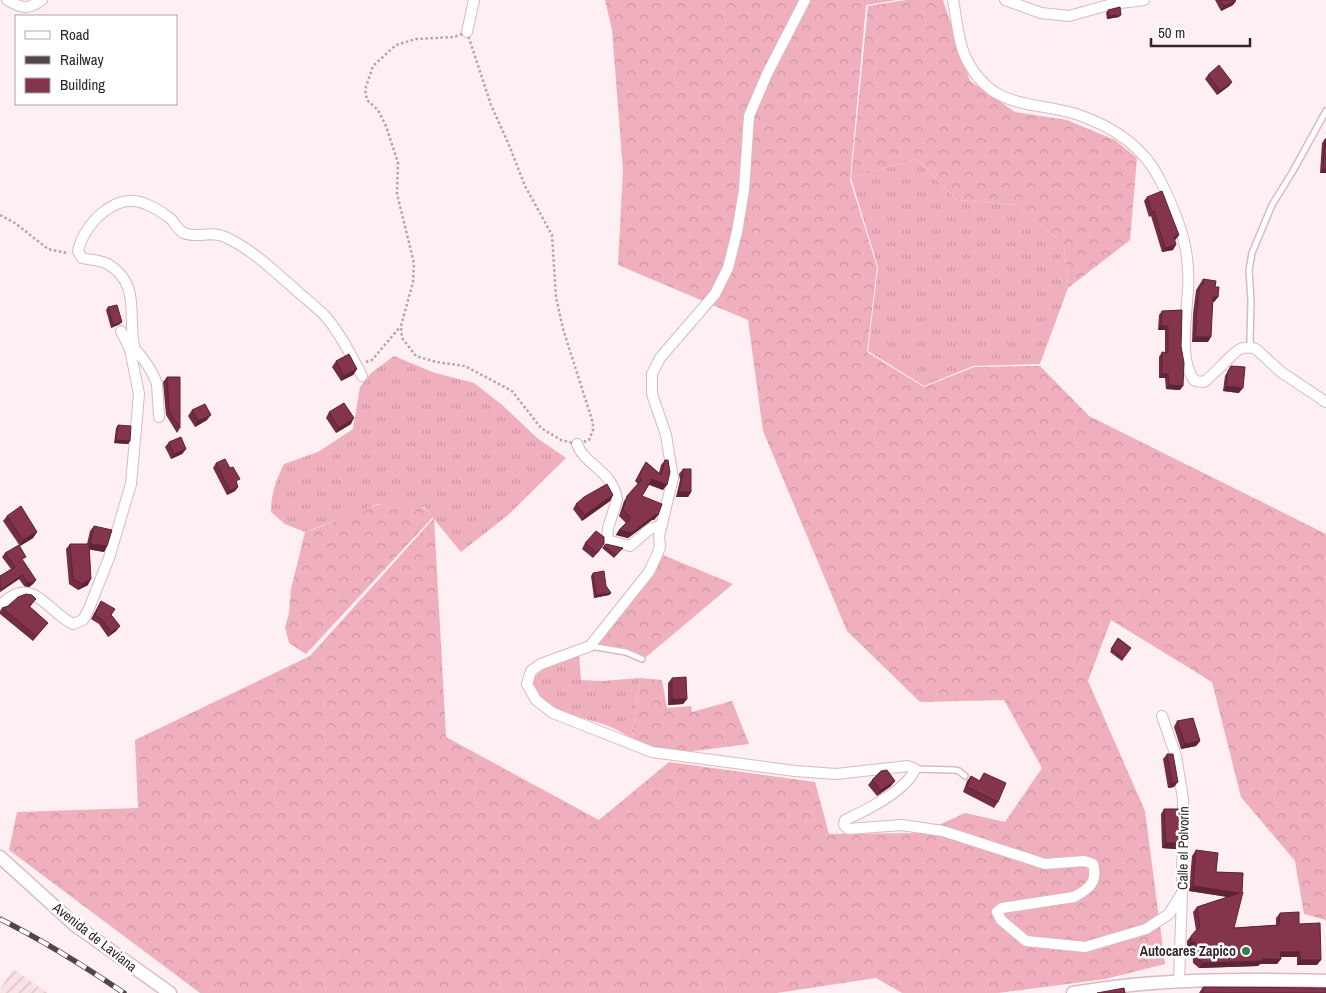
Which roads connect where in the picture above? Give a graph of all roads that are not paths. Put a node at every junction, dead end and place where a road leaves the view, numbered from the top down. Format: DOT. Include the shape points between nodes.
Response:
graph roads {
  1 [pos="7,0"];
  2 [pos="42,0"];
  3 [pos="474,0"];
  4 [pos="805,0"];
  5 [pos="953,0"];
  6 [pos="1005,0"];
  7 [pos="1144,0"];
  8 [pos="467,32"];
  9 [pos="1326,111"];
  10 [pos="121,331"];
  11 [pos="1251,348"];
  12 [pos="132,349"];
  13 [pos="359,371"];
  14 [pos="1326,402"];
  15 [pos="159,417"];
  16 [pos="576,444"];
  17 [pos="662,525"];
  18 [pos="0,606"];
  19 [pos="590,646"];
  20 [pos="642,659"];
  21 [pos="1162,716"];
  22 [pos="915,770"];
  23 [pos="964,776"];
  24 [pos="0,857"];
  25 [pos="1182,893"];
  26 [pos="1326,981"];
  27 [pos="1179,982"];
  28 [pos="170,993"];
  29 [pos="1073,993"];
  1 -- 2 [label="street" via="24,8"];
  3 -- 8 [label="street"];
  4 -- 17 [label="street" via="749,116 744,190 728,268 715,294 660,358 652,374 652,394 666,435 674,478"];
  5 -- 11 [label="street" via="968,62 991,91 1019,102 1090,120 1118,133 1149,160 1168,196 1184,240 1189,282 1187,363 1192,377 1204,382 1236,351"];
  6 -- 7 [label="street" via="1041,13 1069,16 1112,4"];
  9 -- 11 [label="lane" via="1272,205 1255,244 1248,270"];
  10 -- 12 [label="street"];
  11 -- 14 [label="street"];
  12 -- 13 [label="street" via="132,308 127,285 109,264 82,258 79,245 93,222 107,208 136,202 146,204 170,219 182,231 219,235 256,257 327,317"];
  12 -- 15 [label="street" via="156,379"];
  12 -- 18 [label="street" via="139,394 131,484 88,611 83,620 74,624 34,595 23,592"];
  16 -- 17 [label="street" via="582,454 605,474 616,496 607,540 630,546 650,529"];
  17 -- 19 [label="street" via="660,547 649,572"];
  19 -- 20 [label="lane" via="626,652"];
  19 -- 22 [label="street" via="541,664 532,671 527,684 536,700 553,713 652,752 796,771 828,773 908,766"];
  21 -- 25 [label="street, Calle el Polvorín" via="1176,756 1183,799"];
  22 -- 23 [label="lane" via="954,770"];
  22 -- 25 [label="street" via="885,799 845,820 844,825 848,829 902,825 943,831 1045,864 1084,861 1093,864 1093,883 1084,892 1074,897 1002,908 998,912 1001,920 1026,941 1086,947 1146,929 1169,914"];
  24 -- 28 [label="street, Avenida de Laviana" via="75,925"];
  25 -- 27 [label="street, Calle el Polvorín"];
  26 -- 27 [label="street"];
  27 -- 29 [label="street" via="1150,982"];
}
